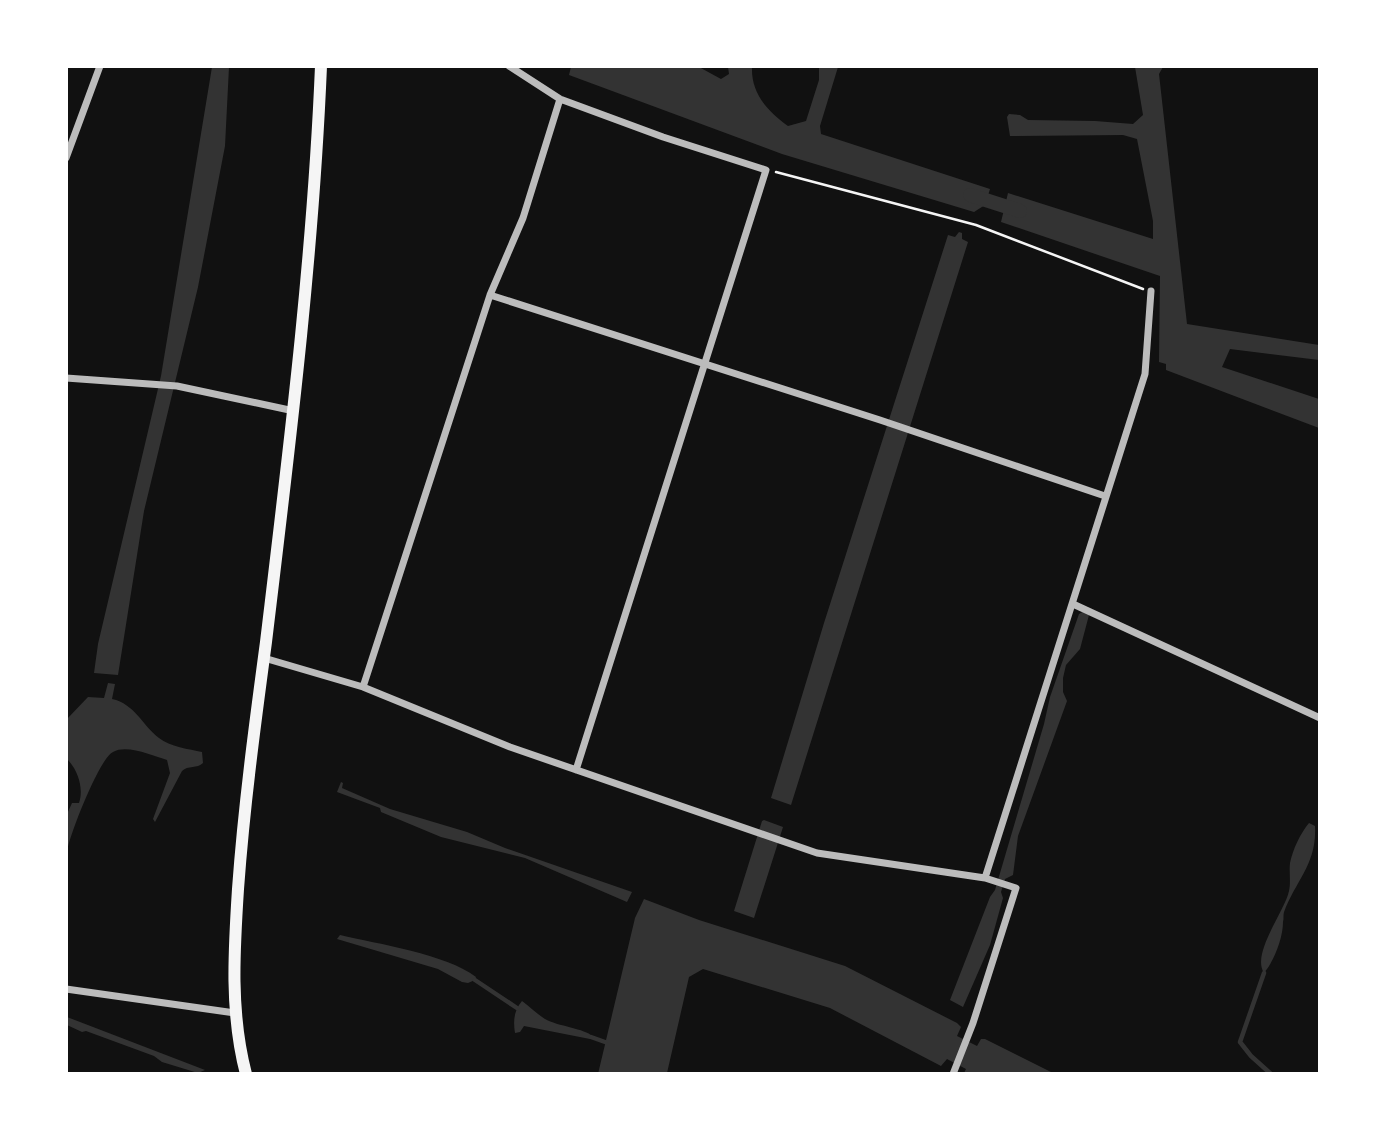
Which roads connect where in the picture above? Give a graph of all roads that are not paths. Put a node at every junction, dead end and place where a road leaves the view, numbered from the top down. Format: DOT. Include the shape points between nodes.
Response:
graph roads {
  1 [pos="100,66"];
  2 [pos="321,66"];
  3 [pos="509,66"];
  4 [pos="560,99"];
  5 [pos="66,158"];
  6 [pos="1151,292"];
  7 [pos="490,295"];
  8 [pos="704,365"];
  9 [pos="66,377"];
  10 [pos="294,411"];
  11 [pos="1105,496"];
  12 [pos="1073,604"];
  13 [pos="264,658"];
  14 [pos="363,687"];
  15 [pos="1320,718"];
  16 [pos="576,770"];
  17 [pos="985,878"];
  18 [pos="66,989"];
  19 [pos="235,1013"];
  20 [pos="246,1073"];
  21 [pos="953,1073"];
  1 -- 5 [label="street"];
  2 -- 10 [label="main road" via="311,240"];
  3 -- 4 [label="street"];
  4 -- 7 [label="street" via="523,218"];
  4 -- 8 [label="street" via="766,170"];
  6 -- 11 [label="street" via="1145,374"];
  7 -- 8 [label="street"];
  7 -- 14 [label="street"];
  8 -- 11 [label="street"];
  8 -- 16 [label="street"];
  9 -- 10 [label="street" via="177,386"];
  10 -- 13 [label="main road"];
  11 -- 12 [label="street"];
  12 -- 15 [label="street"];
  12 -- 17 [label="street"];
  13 -- 14 [label="street"];
  13 -- 19 [label="main road" via="240,869"];
  14 -- 16 [label="street"];
  16 -- 17 [label="street" via="817,853"];
  17 -- 21 [label="street" via="1016,888"];
  18 -- 19 [label="street"];
  19 -- 20 [label="main road"];
}
